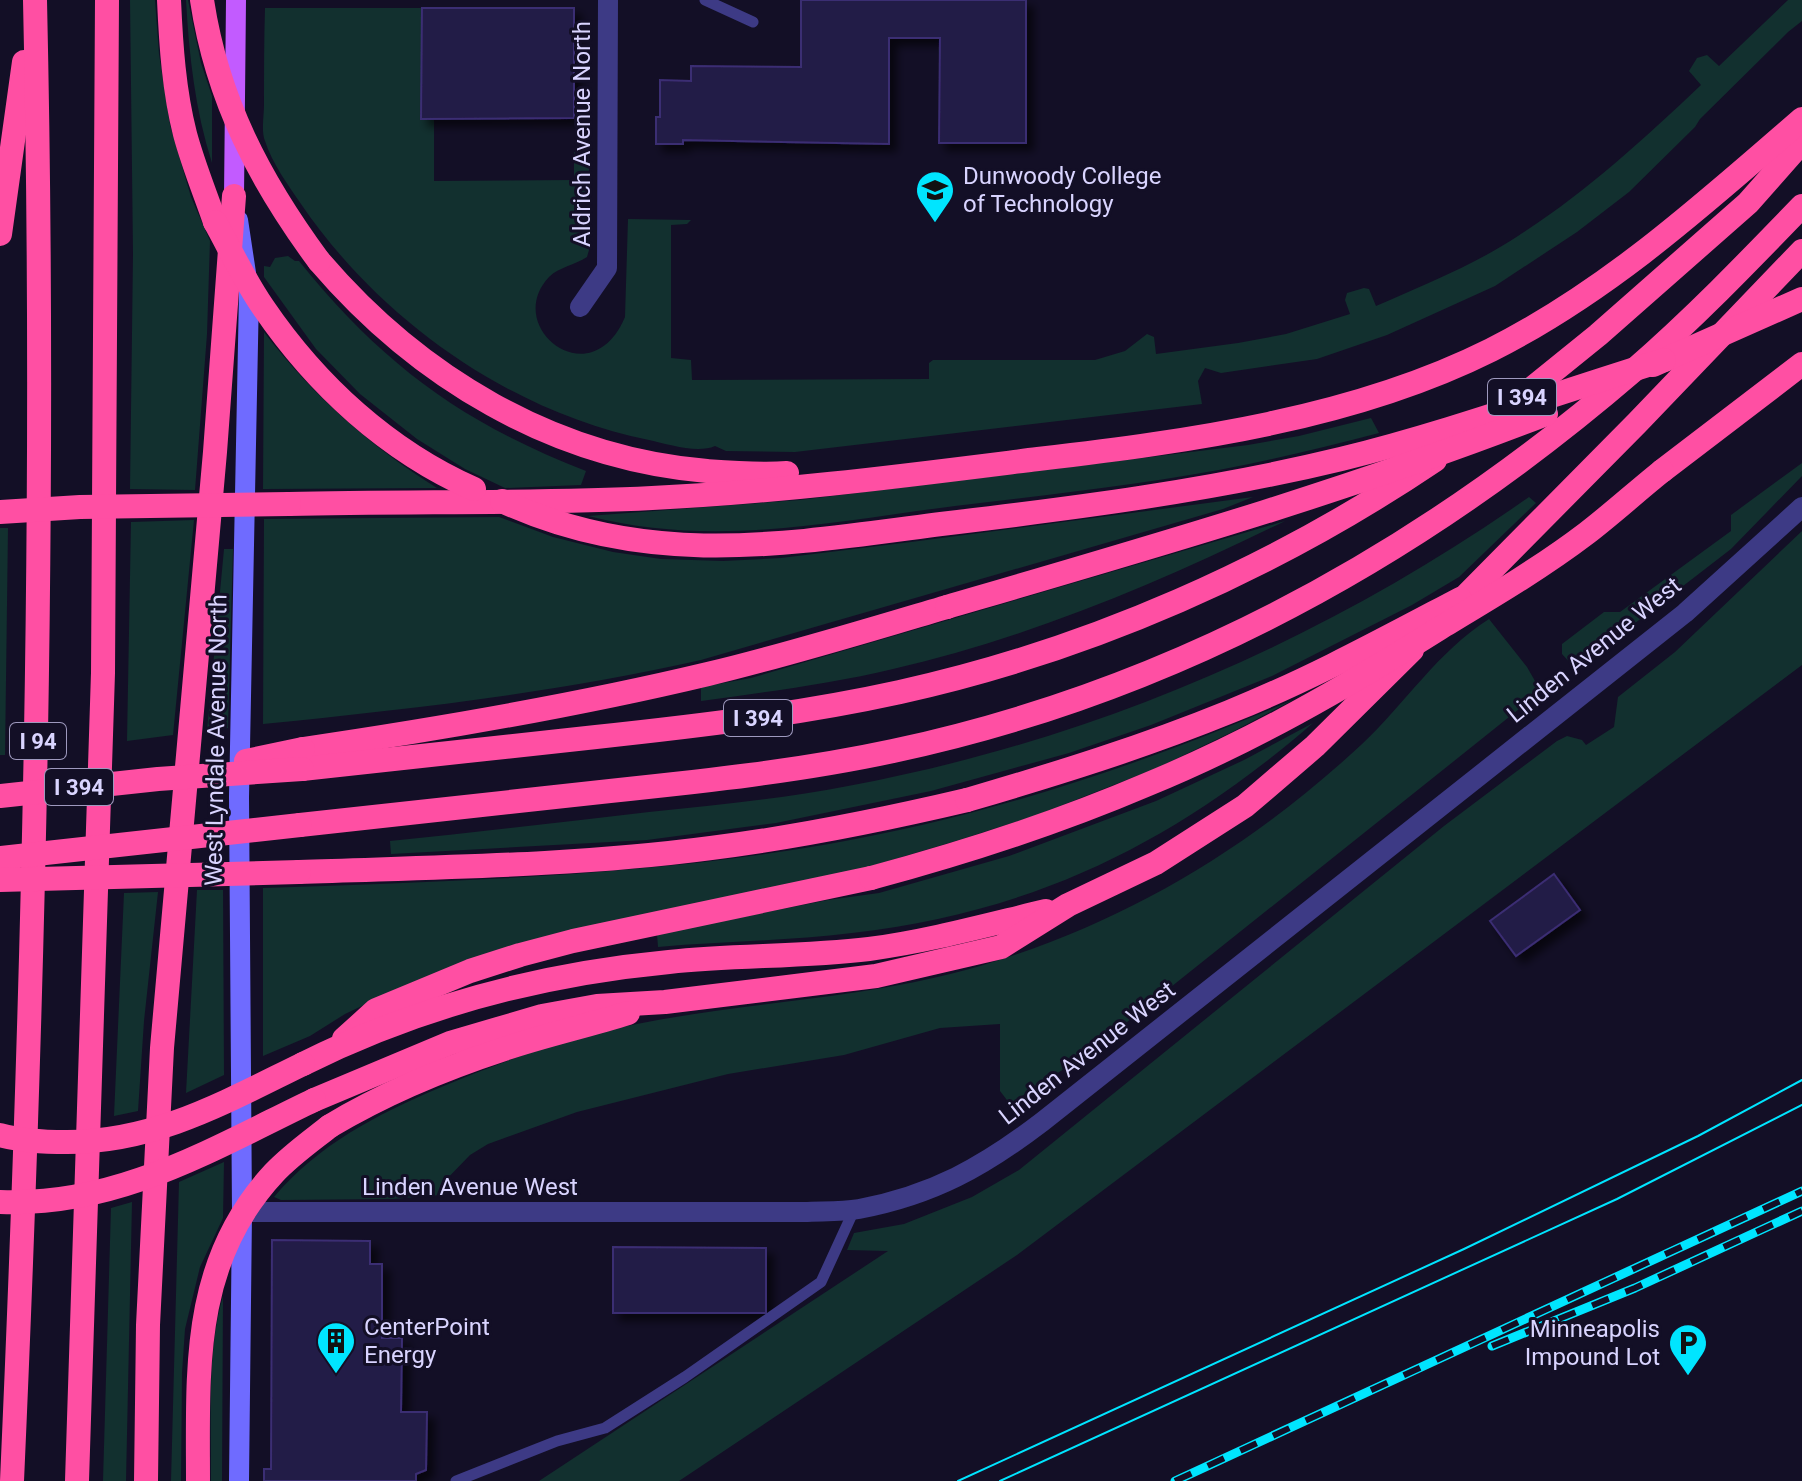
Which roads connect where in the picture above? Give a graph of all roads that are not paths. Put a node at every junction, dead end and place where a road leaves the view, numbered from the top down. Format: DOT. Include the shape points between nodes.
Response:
graph roads {
  1 [pos="34,0"];
  2 [pos="107,0"];
  3 [pos="169,0"];
  4 [pos="202,0"];
  5 [pos="236,0"];
  6 [pos="608,0"];
  7 [pos="705,0"];
  8 [pos="753,22"];
  9 [pos="1802,119"];
  10 [pos="1802,142"];
  11 [pos="234,196"];
  12 [pos="1802,206"];
  13 [pos="0,234"];
  14 [pos="1802,251"];
  15 [pos="1802,299"];
  16 [pos="580,307"];
  17 [pos="1664,360"];
  18 [pos="1802,364"];
  19 [pos="1662,471"];
  20 [pos="717,483"];
  21 [pos="1802,507"];
  22 [pos="0,512"];
  23 [pos="302,759"];
  24 [pos="0,796"];
  25 [pos="0,858"];
  26 [pos="0,880"];
  27 [pos="1068,905"];
  28 [pos="665,1002"];
  29 [pos="334,1049"];
  30 [pos="0,1135"];
  31 [pos="0,1202"];
  32 [pos="854,1210"];
  33 [pos="242,1212"];
  34 [pos="12,1481"];
  35 [pos="77,1481"];
  36 [pos="146,1481"];
  37 [pos="198,1481"];
  38 [pos="239,1481"];
  39 [pos="456,1481"];
  1 -- 13 [label="highway"];
  1 -- 34 [label="highway, I 94" via="40,241 38,721"];
  2 -- 35 [label="highway, I 94" via="103,673"];
  3 -- 17 [label="highway, bridge" via="180,109 215,222 262,306 305,362 357,415 432,467 528,513 613,538 696,547 751,546 1207,487 1415,440"];
  4 -- 20 [label="highway, bridge" via="238,129 270,189 319,261 367,314 437,372 492,406 552,434"];
  5 -- 11 [label="main road, West Lyndale Avenue North"];
  6 -- 16 [label="street, Aldrich Avenue North" via="607,268"];
  7 -- 8 [label="lane"];
  9 -- 20 [label="highway" via="1667,235 1574,302 1461,364 1394,391 1262,424 1123,434"];
  10 -- 23 [label="highway, I 394, bridge" via="1748,203 1498,415 1364,504 1260,562 1156,610 946,681 765,717"];
  11 -- 33 [label="main road, West Lyndale Avenue North" via="249,293 239,797"];
  11 -- 36 [label="highway" via="162,1048"];
  12 -- 25 [label="highway, I 394, bridge" via="1690,320 1590,408 1432,525 1222,643 1125,683 1029,715 850,760 695,782"];
  14 -- 27 [label="highway, bridge" via="1315,746 1202,835"];
  15 -- 17 [label="highway, bridge"];
  17 -- 23 [label="highway, bridge" via="1467,445 1313,498 947,607 636,691"];
  18 -- 19 [label="highway"];
  19 -- 26 [label="highway, bridge" via="1613,497 1462,598 1317,674 1118,754 967,800 825,831 708,849 581,860"];
  19 -- 29 [label="highway, bridge" via="1587,533 1351,682 1146,786 948,857 573,941 470,971 376,1010"];
  20 -- 22 [label="highway, bridge" via="582,501"];
  21 -- 32 [label="street, Linden Avenue West" via="1685,613 1006,1150 962,1177"];
  23 -- 24 [label="highway, I 394, bridge"];
  27 -- 28 [label="highway" via="1001,947 956,960 791,989"];
  27 -- 29 [label="highway" via="868,949 670,962 559,978 415,1016"];
  28 -- 31 [label="highway, bridge" via="597,1006 489,1031 407,1059 116,1189 48,1202"];
  28 -- 37 [label="highway, bridge" via="446,1069 330,1126 274,1173 242,1215 209,1293 199,1351"];
  29 -- 30 [label="highway, bridge" via="199,1114 140,1134 85,1142"];
  32 -- 33 [label="street, Linden Avenue West"];
  32 -- 39 [label="lane" via="821,1282 685,1377 605,1428"];
  33 -- 38 [label="main road, West Lyndale Avenue North"];
}
